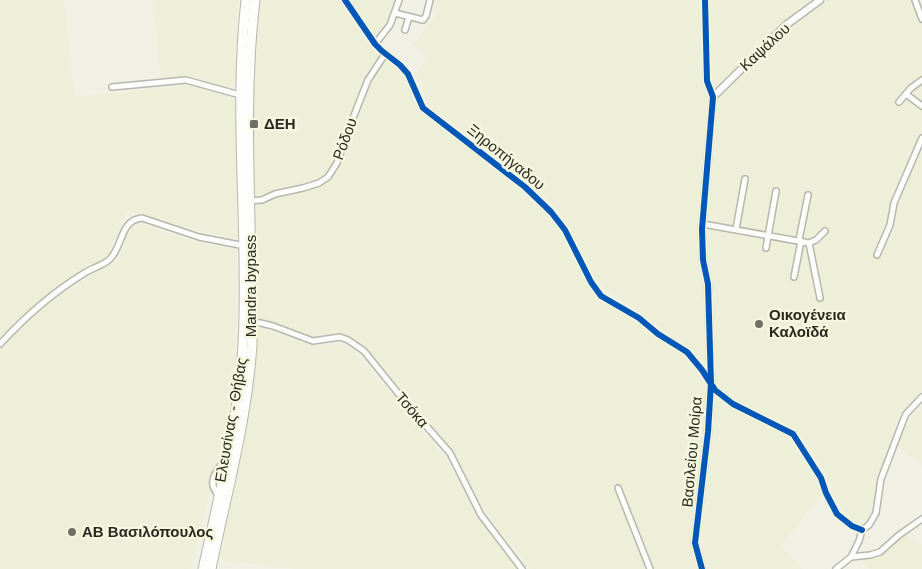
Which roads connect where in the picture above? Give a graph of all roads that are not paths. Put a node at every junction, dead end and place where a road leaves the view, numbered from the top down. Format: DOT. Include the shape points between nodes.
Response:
graph roads {
  1 [pos="246,0"];
  2 [pos="255,0"];
  3 [pos="344,0"];
  4 [pos="399,0"];
  5 [pos="430,0"];
  6 [pos="705,0"];
  7 [pos="820,0"];
  8 [pos="915,0"];
  9 [pos="395,13"];
  10 [pos="409,17"];
  11 [pos="922,19"];
  12 [pos="405,30"];
  13 [pos="375,44"];
  14 [pos="384,54"];
  15 [pos="922,80"];
  16 [pos="112,87"];
  17 [pos="906,94"];
  18 [pos="240,95"];
  19 [pos="713,97"];
  20 [pos="899,102"];
  21 [pos="922,106"];
  22 [pos="922,138"];
  23 [pos="745,179"];
  24 [pos="776,190"];
  25 [pos="808,194"];
  26 [pos="246,201"];
  27 [pos="703,224"];
  28 [pos="736,229"];
  29 [pos="825,231"];
  30 [pos="768,235"];
  31 [pos="800,240"];
  32 [pos="809,242"];
  33 [pos="247,246"];
  34 [pos="766,248"];
  35 [pos="877,255"];
  36 [pos="794,277"];
  37 [pos="820,298"];
  38 [pos="252,321"];
  39 [pos="0,344"];
  40 [pos="711,383"];
  41 [pos="922,397"];
  42 [pos="618,488"];
  43 [pos="922,519"];
  44 [pos="862,530"];
  45 [pos="852,557"];
  46 [pos="203,569"];
  47 [pos="211,569"];
  48 [pos="522,569"];
  49 [pos="650,569"];
  50 [pos="702,569"];
  51 [pos="836,569"];
  1 -- 18 [label="main road"];
  2 -- 26 [label="main road, Mandra bypass"];
  3 -- 13 [label="street, Ξηροπήγαδου"];
  4 -- 9 [label="street"];
  5 -- 10 [label="street" via="424,19"];
  6 -- 19 [label="street" via="707,82"];
  7 -- 19 [label="street, Καψάλου" via="786,25"];
  8 -- 11 [label="street"];
  9 -- 10 [label="street"];
  9 -- 13 [label="street"];
  10 -- 12 [label="street"];
  13 -- 14 [label="street, Ξηροπήγαδου"];
  14 -- 26 [label="street, Ρόδου" via="368,80 337,163 328,178 303,188"];
  14 -- 40 [label="street, Ξηροπήγαδου" via="400,64 408,74 423,108 525,187 551,212 565,230 601,296 687,352"];
  15 -- 17 [label="street"];
  16 -- 18 [label="street" via="186,80"];
  17 -- 20 [label="street"];
  17 -- 21 [label="street"];
  18 -- 26 [label="main road"];
  19 -- 27 [label="street, Βασιλείου Μοίρα"];
  22 -- 35 [label="street" via="894,203 890,225"];
  23 -- 28 [label="street"];
  24 -- 30 [label="street"];
  25 -- 31 [label="street"];
  26 -- 33 [label="main road, Mandra bypass"];
  27 -- 28 [label="street"];
  27 -- 40 [label="street, Βασιλείου Μοίρα"];
  28 -- 30 [label="street"];
  29 -- 32 [label="street"];
  30 -- 31 [label="street"];
  30 -- 34 [label="street"];
  31 -- 32 [label="street"];
  31 -- 36 [label="street"];
  32 -- 37 [label="street"];
  33 -- 38 [label="main road, Mandra bypass"];
  33 -- 39 [label="street" via="199,237 137,219 125,228 110,259 83,273 31,311"];
  33 -- 46 [label="main road, Ελευσίνας - Θήβας" via="237,407"];
  38 -- 47 [label="main road, Mandra bypass" via="244,409"];
  38 -- 48 [label="street, Τσόκα" via="313,340 340,337 364,351 450,452 481,516"];
  40 -- 44 [label="street, Ξηροπήγαδου" via="733,404 792,434 821,478 837,514"];
  40 -- 50 [label="street, Βασιλείου Μοίρα" via="696,543"];
  41 -- 44 [label="street" via="906,414 881,478 876,513"];
  42 -- 49 [label="street"];
  43 -- 45 [label="street" via="877,553"];
  44 -- 45 [label="street"];
  45 -- 51 [label="street"];
}
